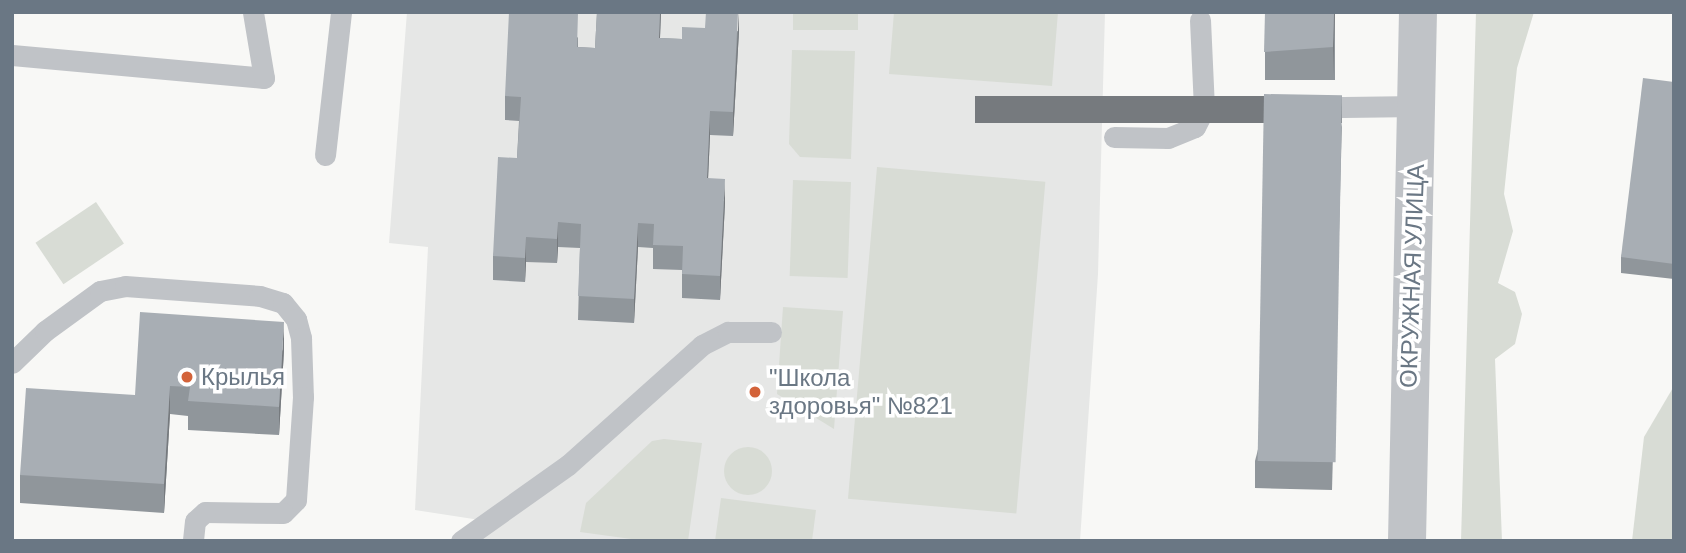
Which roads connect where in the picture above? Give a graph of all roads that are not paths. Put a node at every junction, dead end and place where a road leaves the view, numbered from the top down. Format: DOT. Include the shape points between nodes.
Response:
graph roads {
  1 [pos="253,12"];
  2 [pos="341,12"];
  3 [pos="1418,12"];
  4 [pos="1200,20"];
  5 [pos="12,55"];
  6 [pos="1419,106"];
  7 [pos="1204,110"];
  8 [pos="1114,137"];
  9 [pos="326,155"];
  10 [pos="771,332"];
  11 [pos="12,363"];
  12 [pos="192,541"];
  13 [pos="461,541"];
  14 [pos="1406,541"];
  1 -- 5 [label="lane" via="264,78"];
  2 -- 9 [label="lane"];
  3 -- 6 [label="street, ОКРУЖНАЯ УЛИЦА"];
  4 -- 7 [label="lane"];
  6 -- 7 [label="lane"];
  6 -- 14 [label="street, ОКРУЖНАЯ УЛИЦА" via="1409,271"];
  7 -- 8 [label="lane" via="1195,127 1168,138"];
  10 -- 13 [label="lane" via="728,332 702,345 568,465"];
  11 -- 12 [label="lane" via="45,331 100,291 125,286 283,303 296,319 303,358 296,500 283,513 205,512 195,521"];
}
